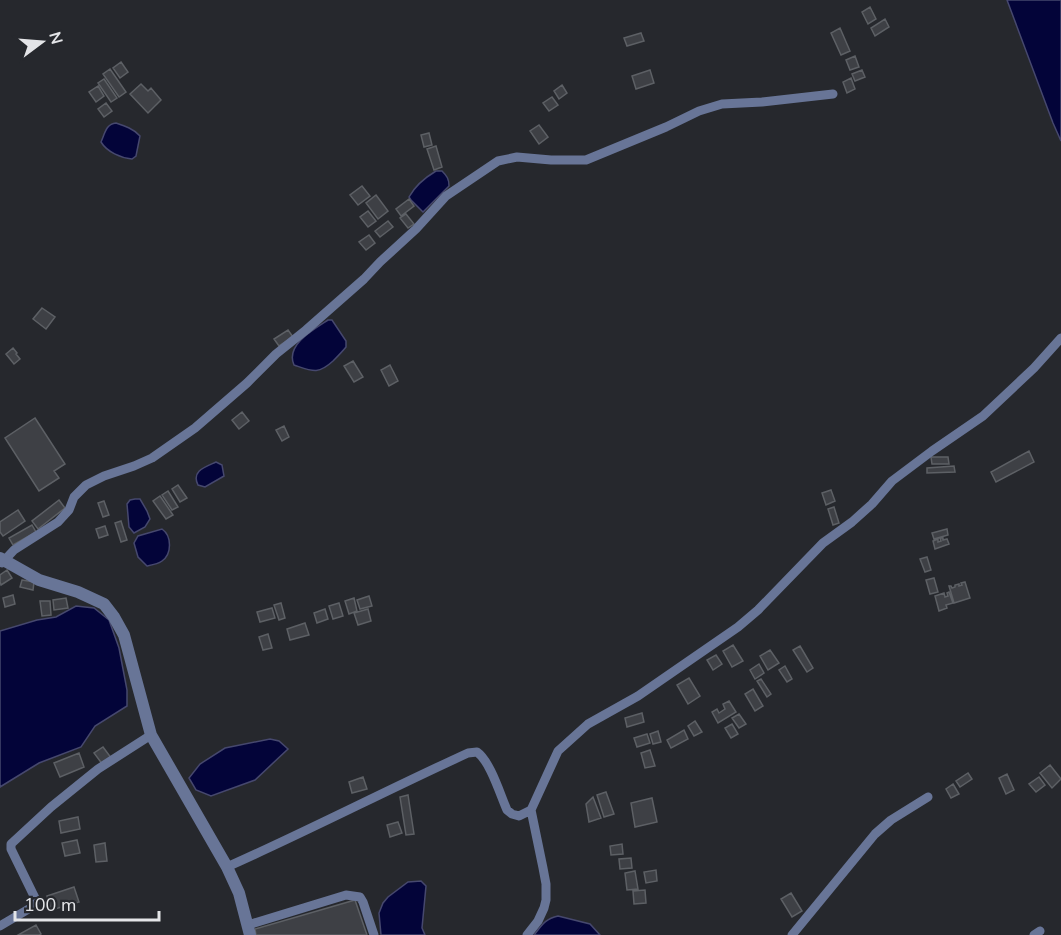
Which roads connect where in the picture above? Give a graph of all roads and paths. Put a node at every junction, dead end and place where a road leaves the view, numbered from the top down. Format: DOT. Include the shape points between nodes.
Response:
graph roads {
  1 [pos="833,94"];
  2 [pos="1061,338"];
  3 [pos="1,561"];
  4 [pos="151,735"];
  5 [pos="928,797"];
  6 [pos="531,810"];
  7 [pos="227,867"];
  8 [pos="0,926"];
  9 [pos="249,930"];
  10 [pos="374,935"];
  11 [pos="527,935"];
  12 [pos="792,935"];
  1 -- 3 [label="street" via="722,104 586,160 517,157 498,161 446,196 364,279 195,428 152,458 86,485 58,522"];
  2 -- 6 [label="street" via="983,416 892,481 738,627 572,738 558,751"];
  3 -- 4 [label="street" via="104,604 124,635"];
  4 -- 7 [label="street"];
  4 -- 8 [label="street" via="98,769 11,844 35,903"];
  5 -- 12 [label="street" via="875,834"];
  6 -- 7 [label="street" via="519,816 507,810 482,756 468,753"];
  6 -- 11 [label="street" via="546,900"];
  7 -- 9 [label="street"];
  9 -- 10 [label="street" via="346,895 360,897"];
}
